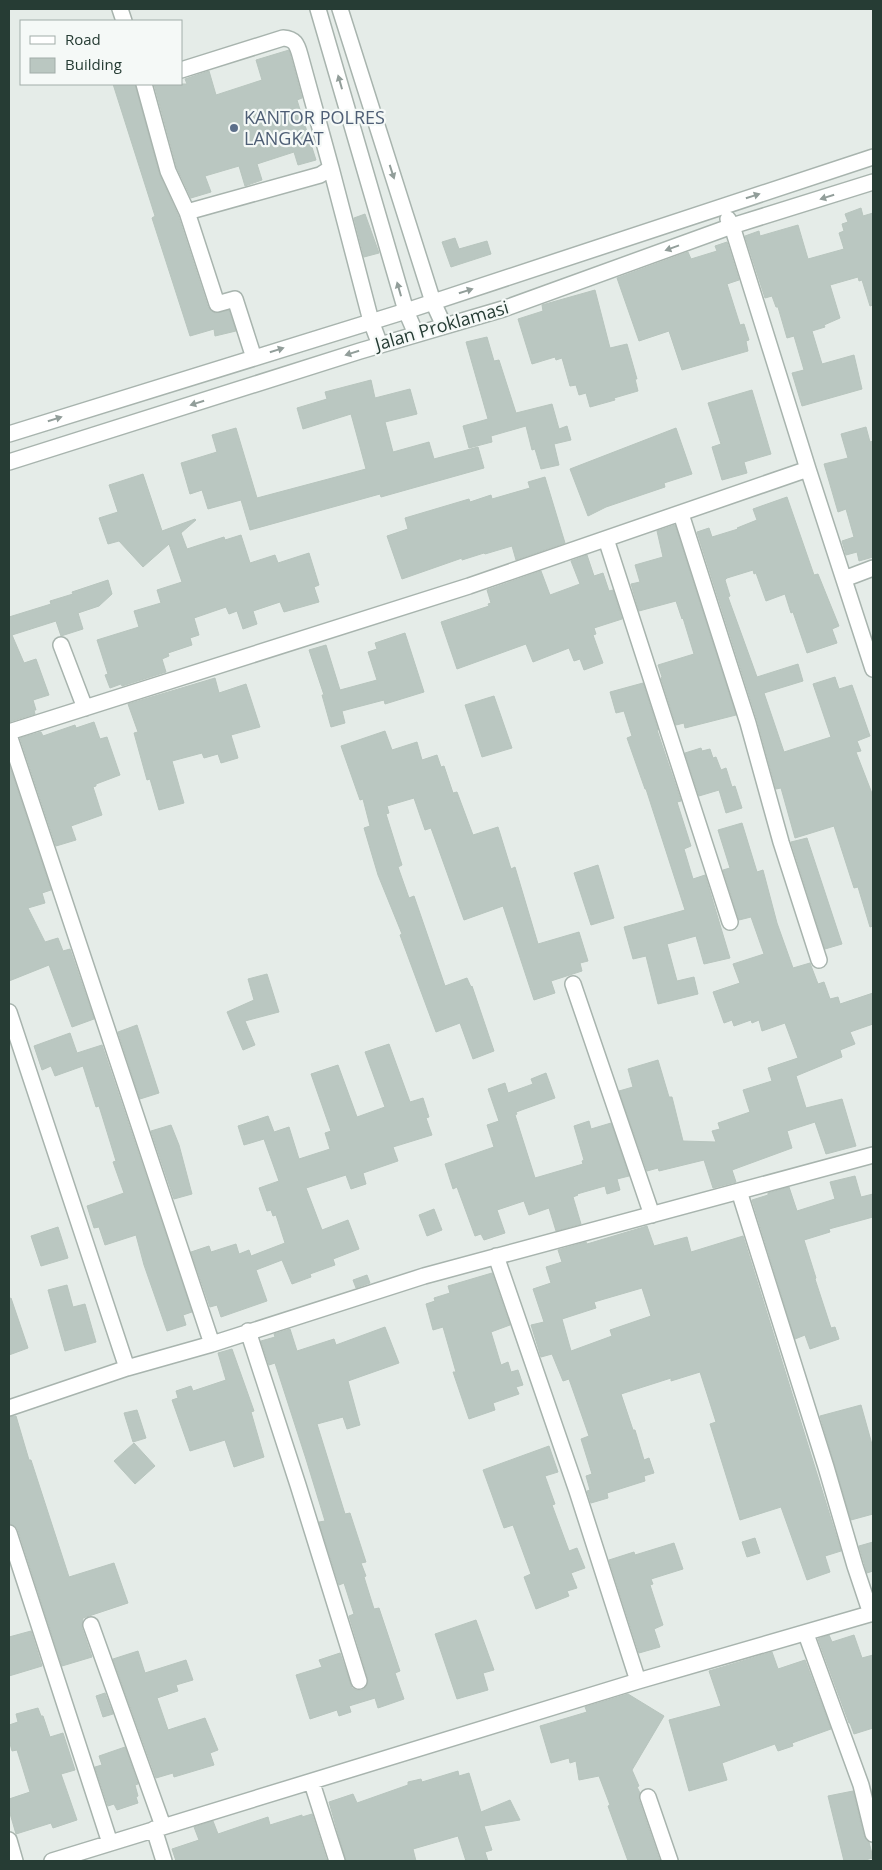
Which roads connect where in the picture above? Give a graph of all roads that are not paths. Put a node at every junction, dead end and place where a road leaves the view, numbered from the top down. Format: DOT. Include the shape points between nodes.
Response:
graph roads {
  1 [pos="318,9"];
  2 [pos="340,9"];
  3 [pos="182,70"];
  4 [pos="144,85"];
  5 [pos="873,157"];
  6 [pos="331,168"];
  7 [pos="873,182"];
  8 [pos="720,206"];
  9 [pos="187,212"];
  10 [pos="732,226"];
  11 [pos="433,302"];
  12 [pos="406,311"];
  13 [pos="371,321"];
  14 [pos="444,326"];
  15 [pos="416,334"];
  16 [pos="380,345"];
  17 [pos="254,358"];
  18 [pos="9,434"];
  19 [pos="9,462"];
  20 [pos="808,469"];
  21 [pos="681,514"];
  22 [pos="606,539"];
  23 [pos="873,568"];
  24 [pos="844,579"];
  25 [pos="61,645"];
  26 [pos="873,669"];
  27 [pos="85,708"];
  28 [pos="9,733"];
  29 [pos="730,922"];
  30 [pos="819,960"];
  31 [pos="573,984"];
  32 [pos="9,1012"];
  33 [pos="873,1155"];
  34 [pos="739,1191"];
  35 [pos="652,1215"];
  36 [pos="496,1256"];
  37 [pos="248,1332"];
  38 [pos="212,1344"];
  39 [pos="127,1368"];
  40 [pos="9,1408"];
  41 [pos="9,1533"];
  42 [pos="872,1614"];
  43 [pos="91,1625"];
  44 [pos="806,1634"];
  45 [pos="359,1681"];
  46 [pos="638,1681"];
  47 [pos="312,1782"];
  48 [pos="648,1797"];
  49 [pos="159,1825"];
  50 [pos="873,1834"];
  51 [pos="109,1838"];
  52 [pos="52,1861"];
  53 [pos="164,1861"];
  54 [pos="337,1861"];
  55 [pos="670,1861"];
  12 -- 1 [label="street, one-way"];
  2 -- 11 [label="street, one-way"];
  3 -- 6 [label="street" via="291,38 300,54"];
  4 -- 9 [label="street" via="168,171"];
  8 -- 5 [label="street, Jalan Proklamasi, one-way"];
  6 -- 9 [label="street" via="320,174"];
  6 -- 13 [label="street"];
  7 -- 10 [label="street, Jalan Proklamasi, one-way"];
  8 -- 10 [label="street"];
  11 -- 8 [label="street, Jalan Proklamasi, one-way"];
  9 -- 17 [label="street" via="217,304 235,299"];
  10 -- 14 [label="street, Jalan Proklamasi, one-way" via="503,309"];
  10 -- 20 [label="street"];
  11 -- 12 [label="street, Jalan Proklamasi"];
  11 -- 14 [label="street"];
  12 -- 13 [label="street, Jalan Proklamasi"];
  12 -- 15 [label="street"];
  13 -- 16 [label="street"];
  17 -- 13 [label="street, Jalan Proklamasi, one-way"];
  14 -- 15 [label="street, Jalan Proklamasi"];
  15 -- 16 [label="street, Jalan Proklamasi"];
  16 -- 19 [label="street, Jalan Proklamasi, one-way"];
  18 -- 17 [label="street, Jalan Proklamasi, one-way"];
  20 -- 21 [label="street"];
  20 -- 24 [label="street"];
  21 -- 22 [label="street"];
  21 -- 30 [label="street"];
  22 -- 27 [label="street"];
  22 -- 29 [label="street"];
  23 -- 24 [label="street"];
  24 -- 26 [label="street"];
  25 -- 27 [label="street"];
  27 -- 28 [label="street"];
  28 -- 38 [label="street"];
  31 -- 35 [label="street"];
  32 -- 39 [label="street"];
  33 -- 34 [label="street"];
  34 -- 35 [label="street"];
  34 -- 42 [label="street"];
  35 -- 36 [label="street"];
  36 -- 37 [label="street"];
  36 -- 46 [label="street"];
  37 -- 38 [label="street"];
  37 -- 45 [label="street"];
  38 -- 39 [label="street"];
  39 -- 40 [label="street"];
  41 -- 51 [label="street"];
  42 -- 44 [label="street"];
  43 -- 49 [label="street" via="155,1801"];
  44 -- 46 [label="street"];
  44 -- 50 [label="street" via="861,1786"];
  46 -- 47 [label="street"];
  47 -- 49 [label="street"];
  47 -- 54 [label="street"];
  48 -- 55 [label="street"];
  49 -- 51 [label="street"];
  49 -- 53 [label="street"];
  51 -- 52 [label="street"];
}
